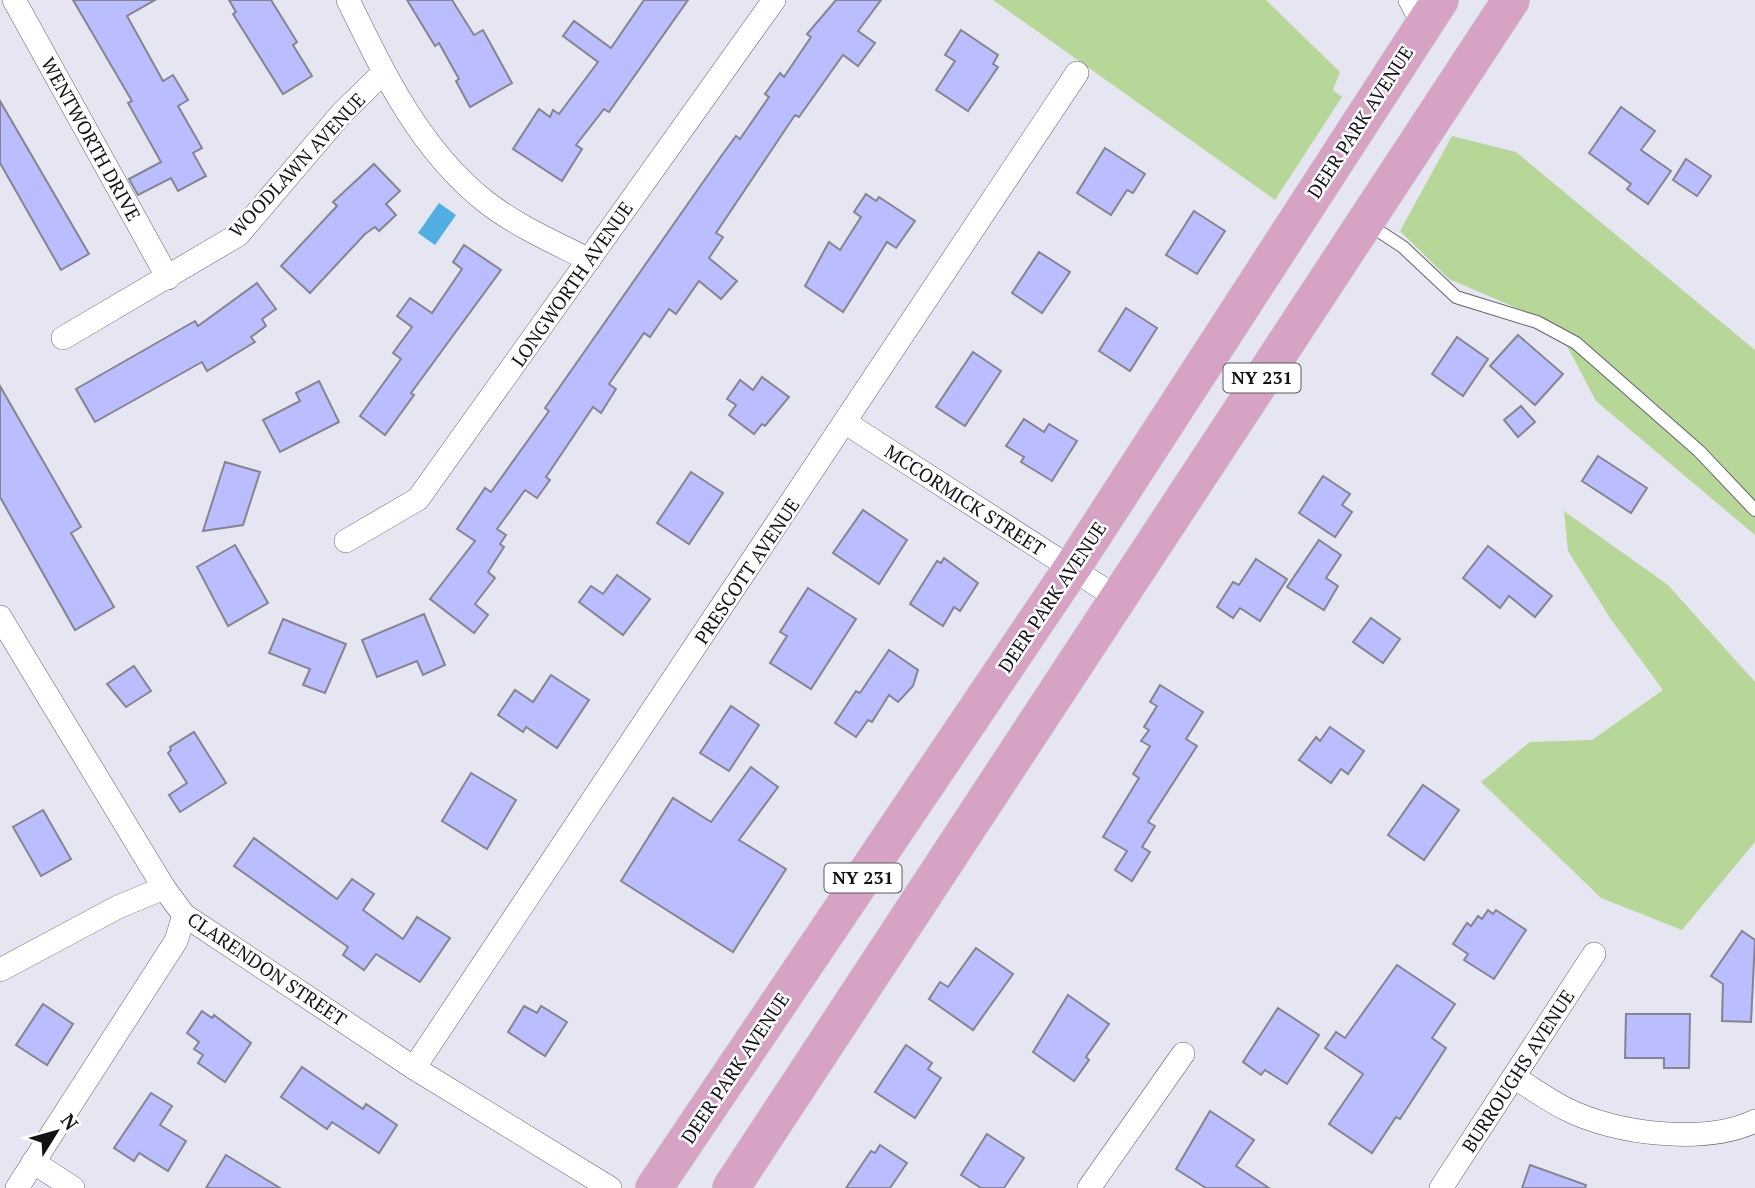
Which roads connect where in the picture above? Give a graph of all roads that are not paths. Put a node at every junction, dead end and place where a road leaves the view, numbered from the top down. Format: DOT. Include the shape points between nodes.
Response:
graph roads {
  1 [pos="14,0"];
  2 [pos="348,0"];
  3 [pos="774,0"];
  4 [pos="1511,0"];
  5 [pos="1424,8"];
  6 [pos="383,73"];
  7 [pos="1077,73"];
  8 [pos="1365,221"];
  9 [pos="589,260"];
  10 [pos="168,278"];
  11 [pos="63,338"];
  12 [pos="846,424"];
  13 [pos="1755,510"];
  14 [pos="346,541"];
  15 [pos="1072,568"];
  16 [pos="1119,599"];
  17 [pos="0,617"];
  18 [pos="164,888"];
  19 [pos="184,915"];
  20 [pos="1594,954"];
  21 [pos="0,970"];
  22 [pos="1183,1054"];
  23 [pos="414,1068"];
  24 [pos="1515,1078"];
  25 [pos="1755,1121"];
  26 [pos="33,1162"];
  27 [pos="17,1188"];
  28 [pos="73,1188"];
  29 [pos="610,1188"];
  30 [pos="654,1188"];
  31 [pos="731,1188"];
  32 [pos="1089,1188"];
  33 [pos="1441,1188"];
  1 -- 10 [label="street, WENTWORTH DRIVE"];
  2 -- 6 [label="street"];
  3 -- 9 [label="street, LONGWORTH AVENUE"];
  4 -- 8 [label="main road, NY 231"];
  5 -- 15 [label="main road, DEER PARK AVENUE / NY 231"];
  6 -- 9 [label="street" via="441,159 486,202"];
  6 -- 10 [label="street, WOODLAWN AVENUE" via="342,113 238,235"];
  7 -- 12 [label="street, PRESCOTT AVENUE"];
  8 -- 13 [label="lane" via="1404,247 1455,297 1537,322 1576,343 1699,451"];
  8 -- 16 [label="main road, NY 231"];
  9 -- 14 [label="street, LONGWORTH AVENUE" via="418,499"];
  10 -- 11 [label="street, WOODLAWN AVENUE"];
  12 -- 15 [label="street, MCCORMICK STREET"];
  12 -- 23 [label="street, PRESCOTT AVENUE"];
  15 -- 16 [label="street, MCCORMICK STREET"];
  15 -- 30 [label="main road, DEER PARK AVENUE / NY 231"];
  16 -- 31 [label="main road, NY 231"];
  17 -- 18 [label="street, CLARENDON STREET"];
  18 -- 19 [label="street, CLARENDON STREET"];
  18 -- 21 [label="street" via="118,907"];
  19 -- 23 [label="street, CLARENDON STREET"];
  19 -- 26 [label="street" via="176,941"];
  20 -- 24 [label="street, BURROUGHS AVENUE"];
  22 -- 32 [label="street"];
  23 -- 29 [label="street, CLARENDON STREET"];
  24 -- 25 [label="street" via="1567,1110 1622,1127 1680,1135 1737,1130"];
  24 -- 33 [label="street, BURROUGHS AVENUE"];
  26 -- 27 [label="street"];
  26 -- 28 [label="street"];
}
